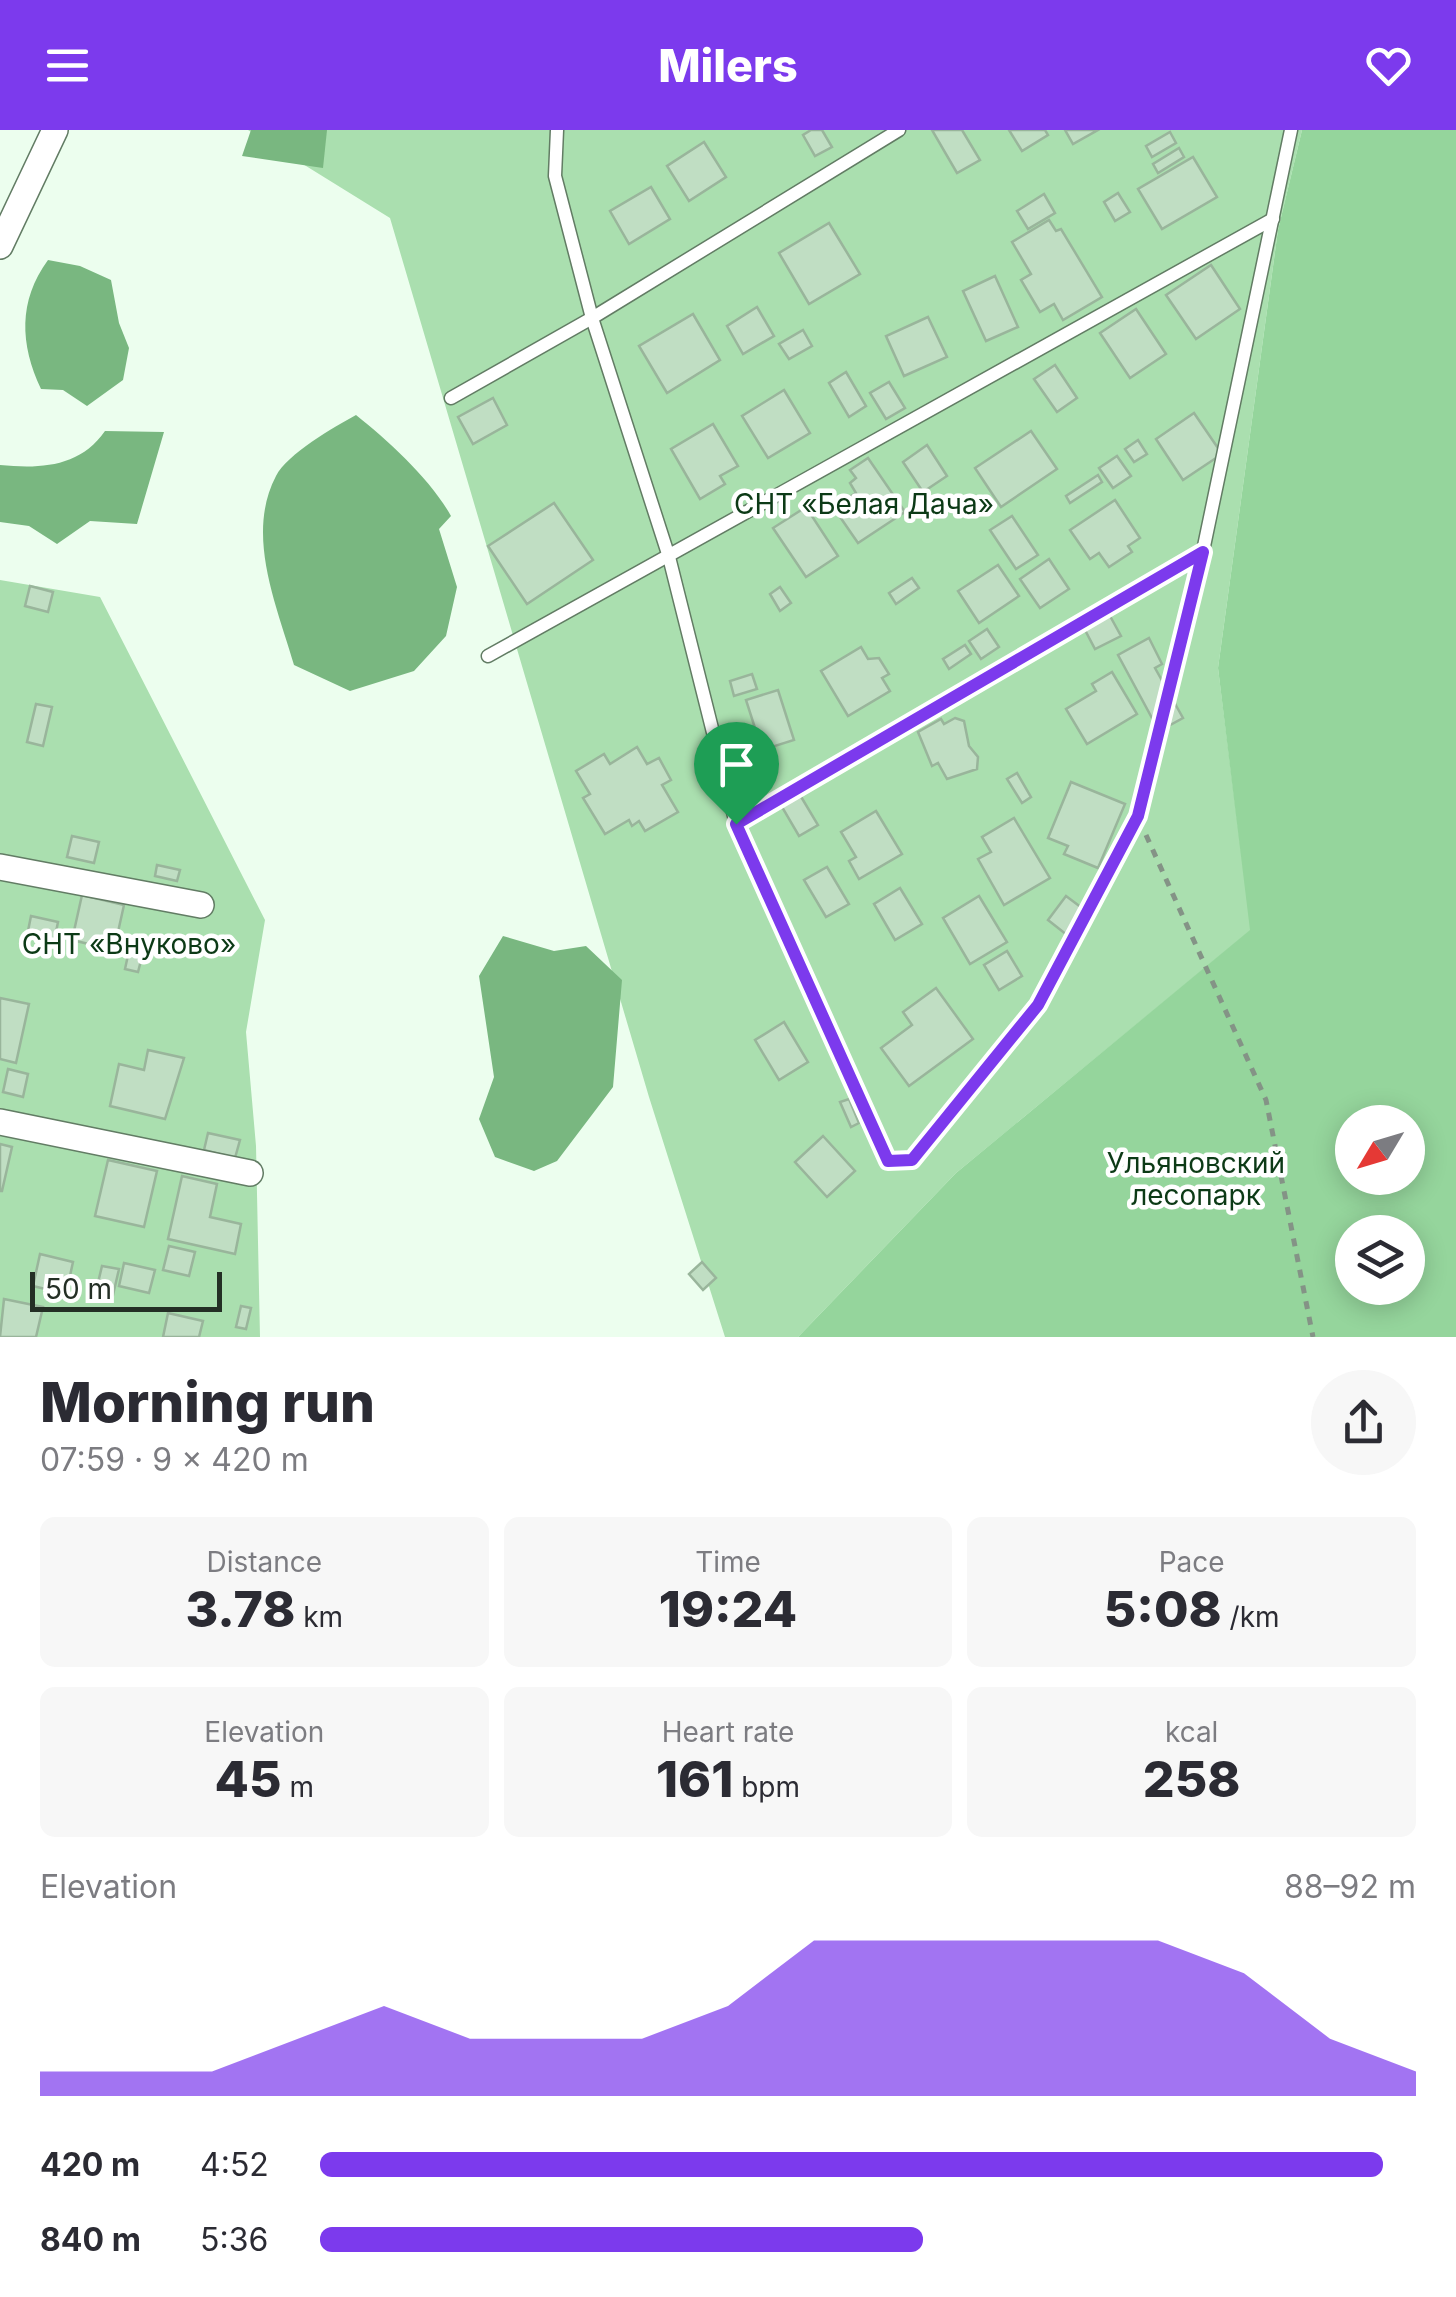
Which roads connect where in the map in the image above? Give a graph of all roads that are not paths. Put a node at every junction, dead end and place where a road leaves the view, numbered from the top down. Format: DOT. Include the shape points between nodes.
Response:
graph roads {
  1 [pos="56,130"];
  2 [pos="557,130"];
  3 [pos="899,130"];
  4 [pos="1291,130"];
  5 [pos="1272,219"];
  6 [pos="0,246"];
  7 [pos="592,318"];
  8 [pos="451,398"];
  9 [pos="1203,552"];
  10 [pos="669,557"];
  11 [pos="488,656"];
  12 [pos="736,824"];
  13 [pos="0,867"];
  14 [pos="201,905"];
  15 [pos="0,1122"];
  16 [pos="250,1173"];
  1 -- 6 [label="street"];
  2 -- 7 [label="lane" via="555,176"];
  3 -- 7 [label="lane"];
  4 -- 5 [label="lane"];
  5 -- 9 [label="lane"];
  5 -- 10 [label="lane"];
  7 -- 8 [label="lane"];
  7 -- 10 [label="lane"];
  9 -- 12 [label="lane"];
  9 -- 12 [label="lane" via="1138,816 1038,1005 912,1160 888,1161"];
  10 -- 11 [label="lane"];
  10 -- 12 [label="lane"];
  13 -- 14 [label="street"];
  15 -- 16 [label="street"];
}
